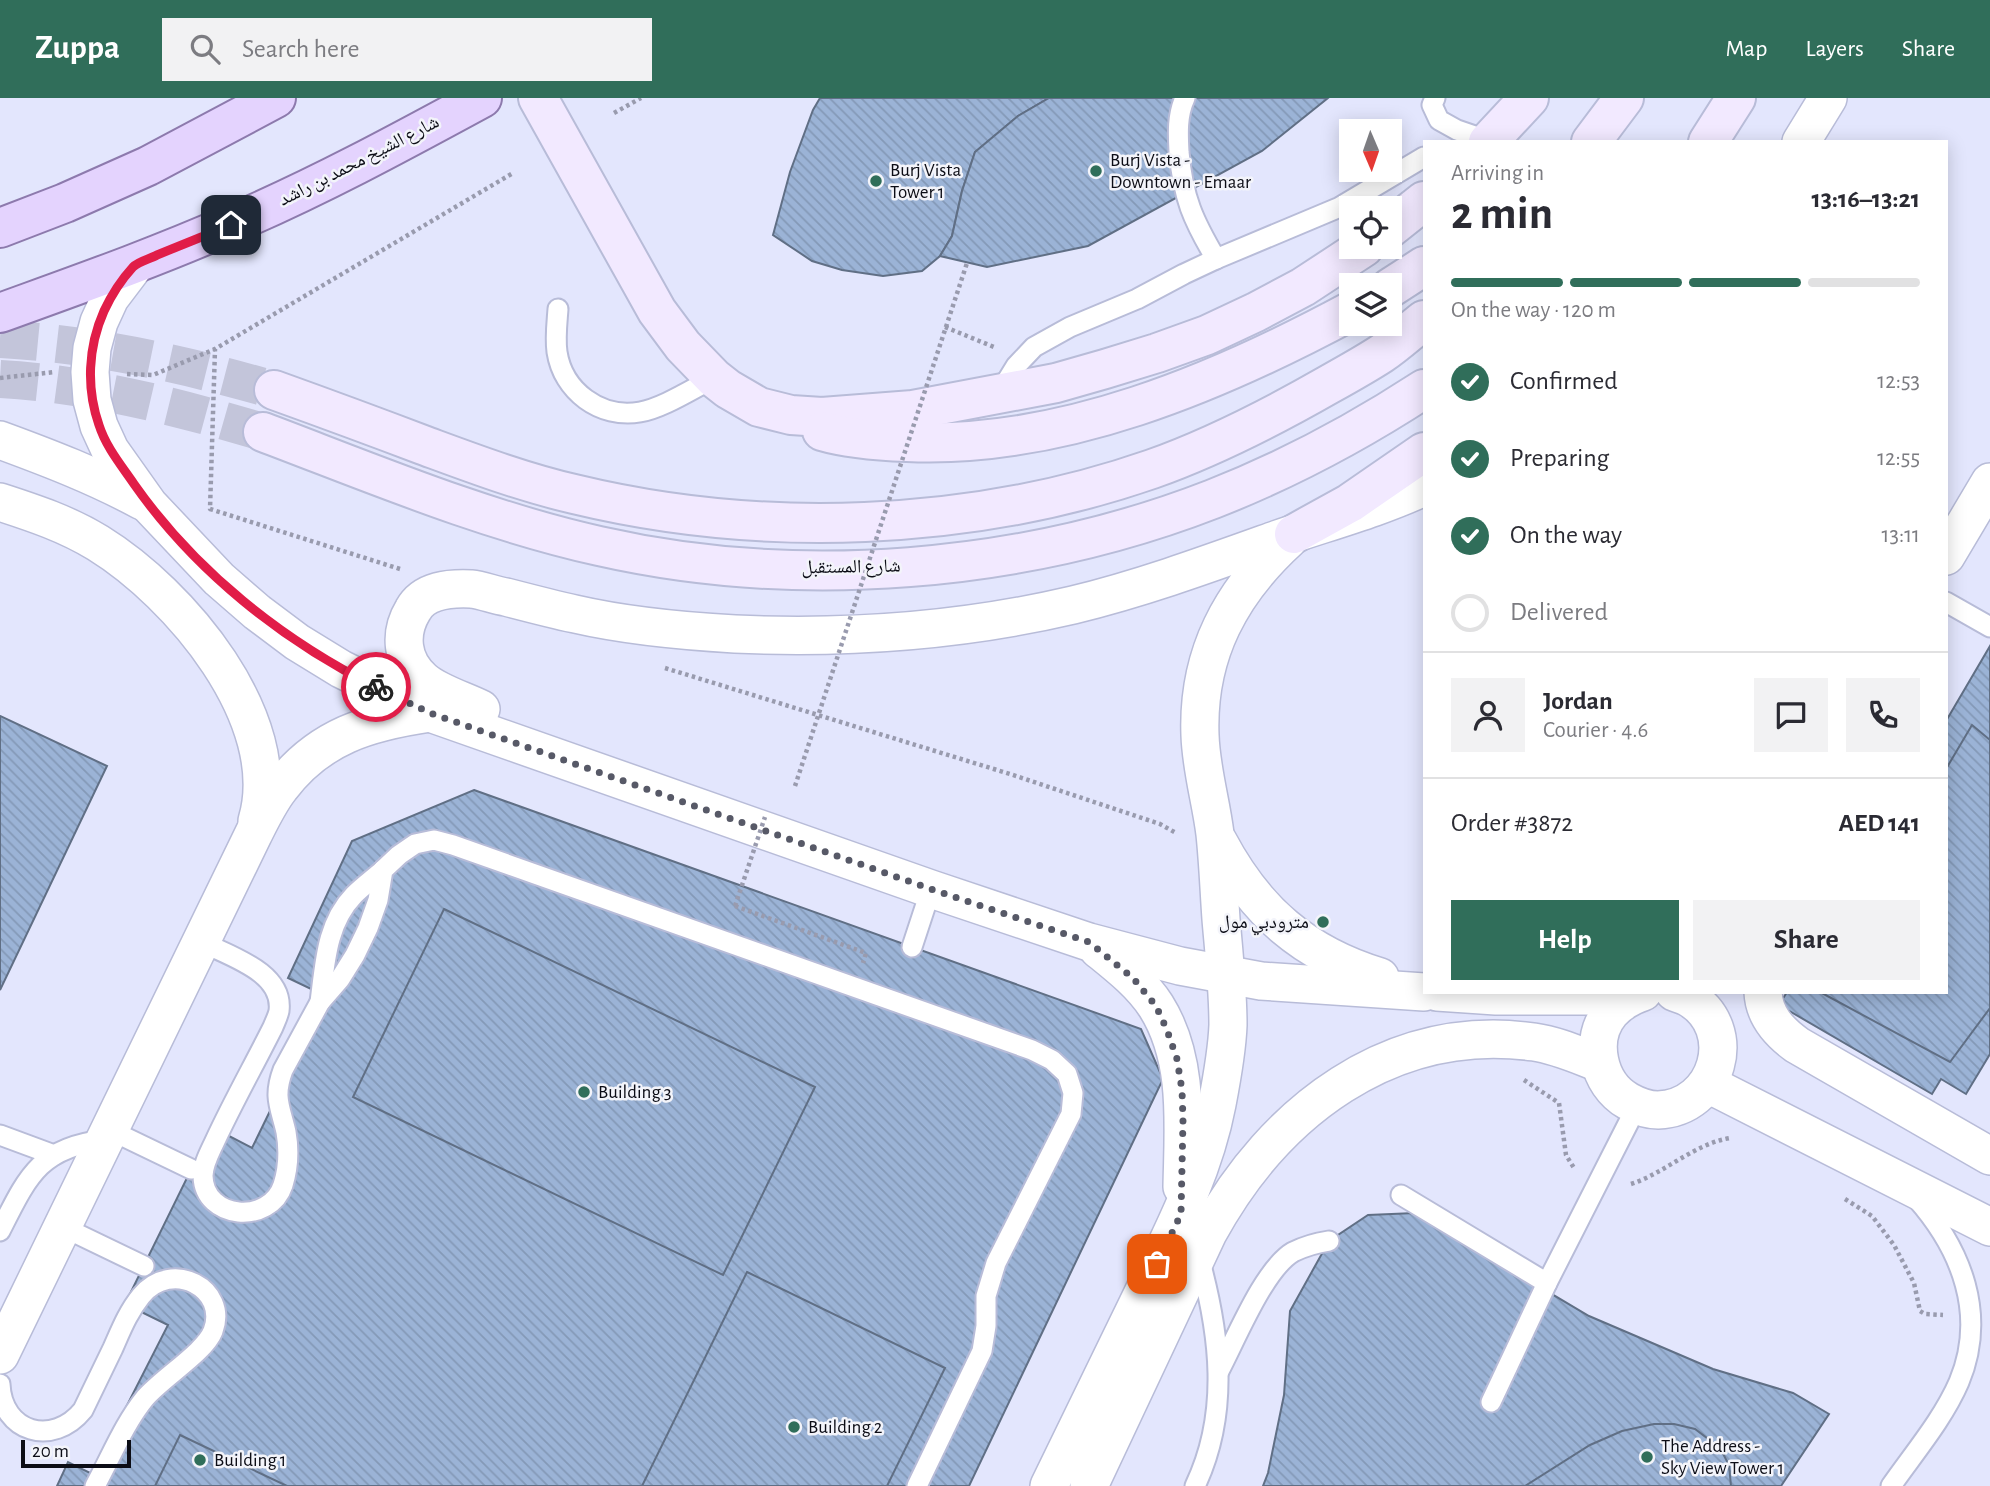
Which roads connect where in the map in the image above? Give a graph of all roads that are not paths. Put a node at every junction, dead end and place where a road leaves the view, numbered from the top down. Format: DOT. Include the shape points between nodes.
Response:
graph roads {
  1 [pos="276,98"];
  2 [pos="482,98"];
  3 [pos="538,98"];
  4 [pos="1185,98"];
  5 [pos="1435,98"];
  6 [pos="1529,98"];
  7 [pos="1624,98"];
  8 [pos="1736,98"];
  9 [pos="1828,98"];
  10 [pos="238,111"];
  11 [pos="1482,140"];
  12 [pos="1489,140"];
  13 [pos="1592,140"];
  14 [pos="1708,140"];
  15 [pos="1802,140"];
  16 [pos="1423,158"];
  17 [pos="1423,202"];
  18 [pos="1402,218"];
  19 [pos="0,228"];
  20 [pos="1216,259"];
  21 [pos="1345,259"];
  22 [pos="135,265"];
  23 [pos="1423,267"];
  24 [pos="1402,280"];
  25 [pos="558,309"];
  26 [pos="0,313"];
  27 [pos="1339,317"];
  28 [pos="1423,321"];
  29 [pos="714,378"];
  30 [pos="274,390"];
  31 [pos="1423,390"];
  32 [pos="1000,393"];
  33 [pos="776,412"];
  34 [pos="263,432"];
  35 [pos="0,440"];
  36 [pos="1423,453"];
  37 [pos="1990,482"];
  38 [pos="1423,487"];
  39 [pos="0,502"];
  40 [pos="149,505"];
  41 [pos="1294,534"];
  42 [pos="1948,553"];
  43 [pos="1948,603"];
  44 [pos="1990,627"];
  45 [pos="430,713"];
  46 [pos="574,763"];
  47 [pos="1215,834"];
  48 [pos="253,835"];
  49 [pos="383,870"];
  50 [pos="931,889"];
  51 [pos="202,942"];
  52 [pos="1089,942"];
  53 [pos="912,947"];
  54 [pos="1226,974"];
  55 [pos="1423,991"];
  56 [pos="1423,991"];
  57 [pos="1466,994"];
  58 [pos="1637,994"];
  59 [pos="1680,994"];
  60 [pos="1722,994"];
  61 [pos="1764,994"];
  62 [pos="320,1002"];
  63 [pos="1714,1028"];
  64 [pos="1599,1063"];
  65 [pos="1707,1084"];
  66 [pos="1637,1106"];
  67 [pos="0,1135"];
  68 [pos="108,1135"];
  69 [pos="54,1155"];
  70 [pos="1990,1156"];
  71 [pos="191,1169"];
  72 [pos="1899,1181"];
  73 [pos="1401,1195"];
  74 [pos="1181,1214"];
  75 [pos="62,1227"];
  76 [pos="1990,1227"];
  77 [pos="0,1231"];
  78 [pos="1329,1241"];
  79 [pos="1198,1255"];
  80 [pos="144,1266"];
  81 [pos="1547,1283"];
  82 [pos="1,1367"];
  83 [pos="1219,1372"];
  84 [pos="1491,1402"];
  85 [pos="95,1486"];
  86 [pos="917,1486"];
  87 [pos="1049,1486"];
  88 [pos="1089,1486"];
  89 [pos="1195,1486"];
  90 [pos="1891,1486"];
  1 -- 10 [label="main road"];
  2 -- 22 [label="main road, شارع الشيخ محمد بن راشد" via="325,181"];
  3 -- 29 [label="main road" via="657,311"];
  4 -- 20 [label="lane" via="1177,131 1181,180 1198,228"];
  5 -- 11 [label="lane" via="1432,105 1439,120"];
  6 -- 12 [label="main road"];
  7 -- 13 [label="main road"];
  8 -- 14 [label="main road"];
  9 -- 15 [label="street"];
  10 -- 19 [label="main road" via="148,166"];
  16 -- 20 [label="lane" via="1340,207"];
  17 -- 18 [label="main road"];
  20 -- 32 [label="lane" via="1034,347"];
  21 -- 32 [label="main road" via="1207,335 1056,383"];
  22 -- 26 [label="main road, شارع الشيخ محمد بن راشد"];
  22 -- 40 [label="street" via="110,298 99,323 90,372 99,426 110,450"];
  23 -- 24 [label="main road"];
  25 -- 29 [label="lane" via="557,354 564,375 576,393 595,406 617,413 640,412"];
  27 -- 33 [label="main road" via="1204,380 1110,414 1019,436 950,442 880,441 834,435"];
  28 -- 30 [label="main road" via="1382,354 1305,398 1230,437 1152,469 989,509 906,519 772,522 638,508 509,475"];
  29 -- 33 [label="main road" via="743,398"];
  31 -- 34 [label="main road, شارع المستقبل" via="1294,464 1213,499 1128,527 954,563 865,569 776,569 688,562 600,546 514,524"];
  32 -- 33 [label="main road" via="913,410 822,417"];
  35 -- 40 [label="street" via="70,466"];
  36 -- 41 [label="main road" via="1350,503"];
  37 -- 42 [label="street"];
  38 -- 41 [label="street"];
  39 -- 48 [label="street" via="49,518 98,543 142,575 181,613 214,656 252,724 260,754 260,811"];
  40 -- 45 [label="street" via="210,570 297,642"];
  41 -- 46 [label="street" via="1075,604 896,632 784,635 681,630 579,615 472,589 431,592 415,605 405,623 403,644 409,664 423,680 538,738"];
  41 -- 47 [label="street" via="1242,590 1222,623 1209,659 1200,735"];
  43 -- 44 [label="lane"];
  45 -- 46 [label="street"];
  45 -- 48 [label="street" via="366,726 318,751 279,789"];
  46 -- 50 [label="street"];
  47 -- 54 [label="street"];
  47 -- 55 [label="street" via="1233,869 1284,928 1352,969"];
  48 -- 51 [label="street"];
  49 -- 62 [label="lane" via="364,937 340,979"];
  49 -- 62 [label="lane" via="353,897 332,931"];
  49 -- 86 [label="lane" via="415,844 434,840 453,845 1032,1050 1067,1074 1073,1093 1071,1114 996,1263 986,1296 982,1351"];
  50 -- 52 [label="street"];
  50 -- 53 [label="lane"];
  51 -- 62 [label="lane" via="257,970 270,980 278,995 273,1027 204,1167 206,1189 226,1209 250,1213 261,1209 271,1204 283,1186 288,1152 278,1106 279,1081"];
  51 -- 68 [label="street"];
  52 -- 54 [label="street"];
  52 -- 74 [label="street" via="1133,978 1156,1006 1177,1059 1183,1120"];
  54 -- 56 [label="street" via="1261,981"];
  54 -- 74 [label="street" via="1228,1027 1217,1106"];
  57 -- 58 [label="street"];
  58 -- 64 [label="street" via="1610,1013 1599,1037"];
  59 -- 63 [label="street" via="1704,1010"];
  60 -- 63 [label="street"];
  61 -- 70 [label="street" via="1770,1017 1797,1045"];
  63 -- 65 [label="street" via="1716,1066"];
  64 -- 66 [label="street" via="1619,1096"];
  64 -- 79 [label="street" via="1537,1042 1468,1039 1434,1044 1370,1067 1313,1106 1264,1151 1224,1205"];
  65 -- 66 [label="street" via="1676,1107 1656,1110"];
  65 -- 72 [label="street"];
  66 -- 81 [label="lane"];
  67 -- 69 [label="lane"];
  68 -- 69 [label="lane"];
  68 -- 71 [label="lane"];
  68 -- 75 [label="street"];
  69 -- 77 [label="lane" via="25,1182"];
  72 -- 76 [label="street"];
  72 -- 90 [label="lane" via="1948,1241 1963,1273 1971,1333 1967,1358 1947,1405"];
  73 -- 81 [label="lane"];
  74 -- 87 [label="street"];
  75 -- 80 [label="lane"];
  75 -- 82 [label="street"];
  78 -- 83 [label="lane" via="1291,1253 1276,1266"];
  79 -- 83 [label="lane" via="1213,1315"];
  79 -- 88 [label="street"];
  81 -- 84 [label="lane"];
  82 -- 85 [label="lane" via="1,1397 16,1423 45,1432 60,1429 74,1422 83,1410 127,1317 155,1282 174,1278 193,1282 208,1294 215,1312 213,1331 203,1348 145,1398"];
  83 -- 89 [label="lane" via="1209,1454"];
}
